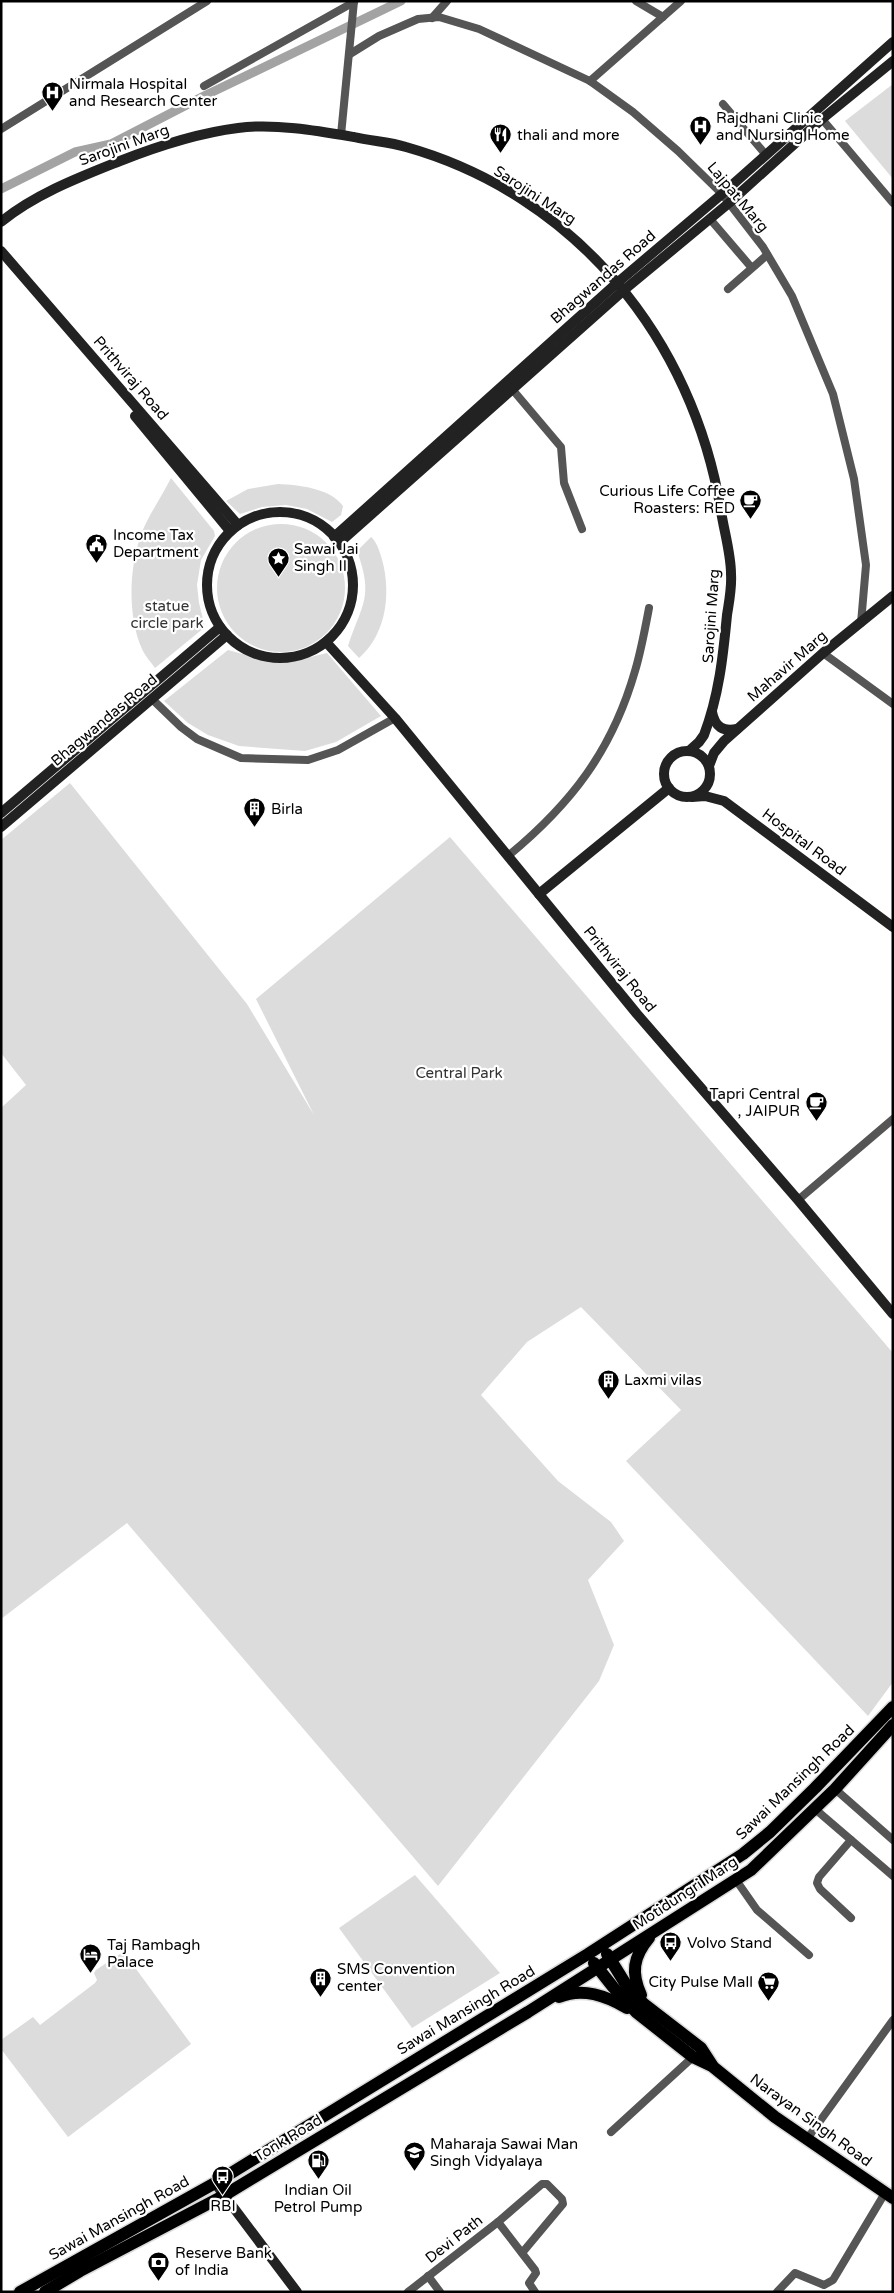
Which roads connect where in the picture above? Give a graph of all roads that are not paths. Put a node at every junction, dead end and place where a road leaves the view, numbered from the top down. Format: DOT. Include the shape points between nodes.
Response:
graph roads {
  1 [pos="207,1"];
  2 [pos="447,1"];
  3 [pos="636,1"];
  4 [pos="681,1"];
  5 [pos="354,2"];
  6 [pos="663,17"];
  7 [pos="432,18"];
  8 [pos="893,42"];
  9 [pos="350,52"];
  10 [pos="893,61"];
  11 [pos="590,81"];
  12 [pos="204,86"];
  13 [pos="723,104"];
  14 [pos="822,119"];
  15 [pos="1,128"];
  16 [pos="341,135"];
  17 [pos="766,155"];
  18 [pos="722,194"];
  19 [pos="729,203"];
  20 [pos="893,203"];
  21 [pos="710,219"];
  22 [pos="1,222"];
  23 [pos="1,251"];
  24 [pos="767,255"];
  25 [pos="1,259"];
  26 [pos="751,267"];
  27 [pos="621,287"];
  28 [pos="728,289"];
  29 [pos="512,389"];
  30 [pos="234,528"];
  31 [pos="582,528"];
  32 [pos="337,540"];
  33 [pos="893,596"];
  34 [pos="649,608"];
  35 [pos="861,623"];
  36 [pos="220,627"];
  37 [pos="227,636"];
  38 [pos="326,642"];
  39 [pos="823,653"];
  40 [pos="152,699"];
  41 [pos="893,704"];
  42 [pos="712,711"];
  43 [pos="395,718"];
  44 [pos="738,729"];
  45 [pos="689,751"];
  46 [pos="709,766"];
  47 [pos="709,782"];
  48 [pos="669,788"];
  49 [pos="692,797"];
  50 [pos="724,801"];
  51 [pos="1,812"];
  52 [pos="1,827"];
  53 [pos="508,856"];
  54 [pos="539,894"];
  55 [pos="893,927"];
  56 [pos="893,1119"];
  57 [pos="798,1200"];
  58 [pos="893,1314"];
  59 [pos="893,1707"];
  60 [pos="893,1725"];
  61 [pos="835,1789"];
  62 [pos="815,1809"];
  63 [pos="851,1840"];
  64 [pos="893,1840"];
  65 [pos="893,1876"];
  66 [pos="736,1880"];
  67 [pos="851,1918"];
  68 [pos="655,1931"];
  69 [pos="602,1945"];
  70 [pos="588,1954"];
  71 [pos="809,1955"];
  72 [pos="610,1961"];
  73 [pos="597,1968"];
  74 [pos="542,2003"];
  75 [pos="640,2008"];
  76 [pos="893,2020"];
  77 [pos="693,2057"];
  78 [pos="712,2066"];
  79 [pos="611,2132"];
  80 [pos="807,2139"];
  81 [pos="215,2183"];
  82 [pos="223,2196"];
  83 [pos="889,2196"];
  84 [pos="498,2222"];
  85 [pos="522,2253"];
  86 [pos="428,2276"];
  87 [pos="20,2292"];
  88 [pos="45,2292"];
  89 [pos="297,2292"];
  90 [pos="408,2292"];
  91 [pos="440,2292"];
  92 [pos="535,2292"];
  93 [pos="777,2292"];
  1 -- 15 [label="street"];
  2 -- 7 [label="street"];
  3 -- 6 [label="street"];
  4 -- 6 [label="street"];
  5 -- 9 [label="street"];
  5 -- 12 [label="street"];
  6 -- 11 [label="street"];
  7 -- 9 [label="street, Lajpat Marg" via="418,20 379,36"];
  7 -- 11 [label="street, Lajpat Marg" via="439,17 479,29"];
  8 -- 17 [label="street, Bhagwandas Road"];
  9 -- 16 [label="street"];
  10 -- 14 [label="street, Bhagwandas Road"];
  11 -- 18 [label="street, Lajpat Marg" via="678,150"];
  13 -- 17 [label="street"];
  14 -- 19 [label="street, Bhagwandas Road"];
  14 -- 20 [label="street"];
  16 -- 22 [label="street, Sarojini Marg" via="299,128 240,127 178,141 66,183"];
  16 -- 27 [label="street, Sarojini Marg" via="405,147 454,164 504,188 575,240"];
  17 -- 18 [label="street, Bhagwandas Road"];
  18 -- 19 [label="street, Lajpat Marg"];
  18 -- 27 [label="street, Bhagwandas Road"];
  19 -- 21 [label="street, Bhagwandas Road"];
  19 -- 24 [label="street, Lajpat Marg"];
  21 -- 26 [label="street"];
  21 -- 27 [label="street, Bhagwandas Road"];
  23 -- 30 [label="street, Prithviraj Road"];
  24 -- 26 [label="street"];
  24 -- 35 [label="street, Lajpat Marg" via="792,296 833,394 854,479 866,565"];
  25 -- 30 [label="street, Prithviraj Road"];
  26 -- 28 [label="street"];
  27 -- 29 [label="street, Bhagwandas Road"];
  27 -- 32 [label="street, Bhagwandas Road"];
  27 -- 42 [label="street, Sarojini Marg" via="651,326 688,394 715,476 732,574 720,680"];
  29 -- 31 [label="street" via="562,447 564,483"];
  29 -- 32 [label="street, Bhagwandas Road"];
  30 -- 32 [label="street" via="266,513 288,513 310,519"];
  30 -- 36 [label="street" via="220,542 208,570 208,599"];
  32 -- 38 [label="street" via="352,572 353,587 345,618"];
  33 -- 35 [label="street, Mahavir Marg"];
  34 -- 53 [label="street" via="636,671 620,715 599,756 573,794 540,830"];
  35 -- 39 [label="street, Mahavir Marg"];
  36 -- 37 [label="street"];
  36 -- 51 [label="street, Bhagwandas Road"];
  37 -- 38 [label="street" via="246,650 275,658 305,654"];
  37 -- 40 [label="street, Bhagwandas Road"];
  38 -- 43 [label="street, Prithviraj Road"];
  39 -- 41 [label="street"];
  39 -- 44 [label="street, Mahavir Marg"];
  40 -- 43 [label="street" via="197,739 242,758 308,760 338,750"];
  40 -- 52 [label="street, Bhagwandas Road"];
  42 -- 44 [label="street" via="719,728 728,731"];
  42 -- 45 [label="street, Sarojini Marg" via="704,735"];
  43 -- 53 [label="street, Prithviraj Road"];
  44 -- 46 [label="street, Mahavir Marg" via="714,753"];
  45 -- 46 [label="street" via="701,756"];
  45 -- 48 [label="street" via="674,755 665,767 665,782"];
  46 -- 47 [label="street"];
  47 -- 49 [label="street" via="706,789"];
  47 -- 50 [label="street"];
  48 -- 49 [label="street" via="680,796"];
  48 -- 54 [label="street"];
  49 -- 50 [label="street, Hospital Road" via="705,796"];
  50 -- 55 [label="street, Hospital Road"];
  53 -- 54 [label="street, Prithviraj Road"];
  54 -- 57 [label="street, Prithviraj Road" via="637,1014"];
  56 -- 57 [label="street"];
  57 -- 58 [label="street, Prithviraj Road"];
  59 -- 69 [label="main road, Sawai Mansingh Road" via="770,1832 743,1854"];
  60 -- 61 [label="main road, Motidungri Marg"];
  61 -- 62 [label="main road, Motidungri Marg"];
  61 -- 64 [label="street"];
  62 -- 63 [label="street"];
  62 -- 66 [label="main road, Motidungri Marg"];
  63 -- 65 [label="street"];
  63 -- 67 [label="street" via="817,1883"];
  66 -- 68 [label="main road, Motidungri Marg"];
  66 -- 71 [label="street" via="757,1910"];
  68 -- 72 [label="main road, Motidungri Marg"];
  68 -- 75 [label="main road" via="634,1962"];
  69 -- 70 [label="main road, Sawai Mansingh Road"];
  69 -- 72 [label="main road"];
  70 -- 73 [label="main road"];
  70 -- 81 [label="main road, Sawai Mansingh Road"];
  72 -- 73 [label="main road, Motidungri Marg"];
  72 -- 75 [label="main road"];
  73 -- 74 [label="main road, Motidungri Marg"];
  73 -- 75 [label="main road"];
  74 -- 75 [label="main road" via="580,1992 604,1995"];
  74 -- 82 [label="main road, Tonk Road"];
  75 -- 77 [label="main road"];
  75 -- 78 [label="main road" via="701,2048"];
  76 -- 80 [label="street"];
  77 -- 78 [label="main road"];
  77 -- 79 [label="street"];
  78 -- 80 [label="main road, Narayan Singh Road"];
  80 -- 83 [label="main road, Narayan Singh Road"];
  81 -- 82 [label="street"];
  81 -- 87 [label="main road, Sawai Mansingh Road"];
  82 -- 88 [label="main road, Tonk Road"];
  82 -- 89 [label="street"];
  83 -- 93 [label="street" via="833,2280 824,2285 795,2273"];
  84 -- 85 [label="street, Devi Path"];
  84 -- 85 [label="street, Devi Path" via="544,2184 550,2185 562,2199 561,2206"];
  84 -- 86 [label="street, Devi Path"];
  85 -- 92 [label="street, Devi Path" via="536,2272 529,2283"];
  86 -- 90 [label="street, Devi Path"];
  86 -- 91 [label="street, Devi Path"];
}
